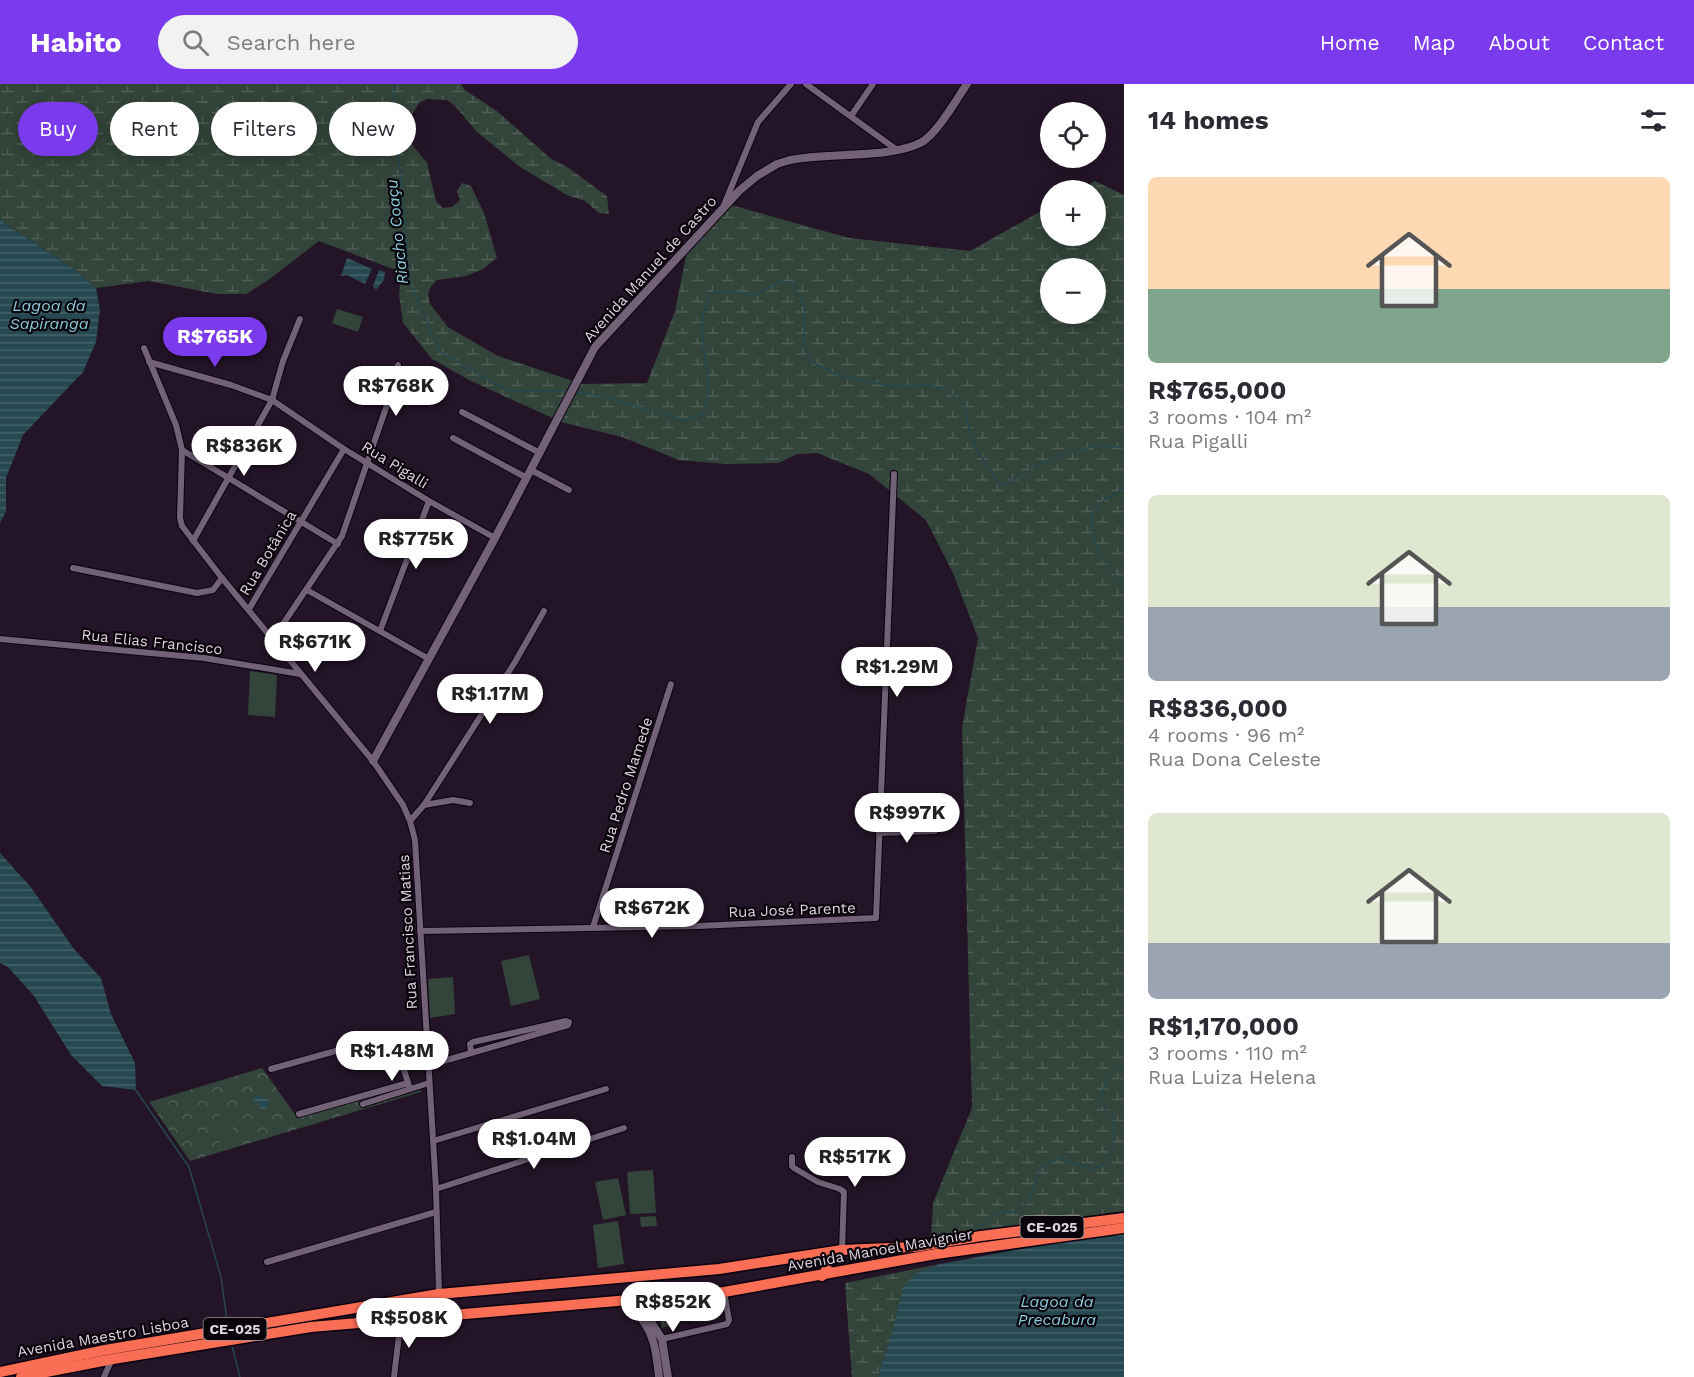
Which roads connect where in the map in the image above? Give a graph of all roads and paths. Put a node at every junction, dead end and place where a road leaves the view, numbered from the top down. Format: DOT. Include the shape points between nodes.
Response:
graph roads {
  1 [pos="791,84"];
  2 [pos="806,84"];
  3 [pos="873,84"];
  4 [pos="967,84"];
  5 [pos="851,116"];
  6 [pos="897,150"];
  7 [pos="724,207"];
  8 [pos="300,319"];
  9 [pos="144,348"];
  10 [pos="149,362"];
  11 [pos="398,364"];
  12 [pos="272,400"];
  13 [pos="462,412"];
  14 [pos="453,438"];
  15 [pos="344,449"];
  16 [pos="182,450"];
  17 [pos="540,453"];
  18 [pos="368,463"];
  19 [pos="529,474"];
  20 [pos="894,474"];
  21 [pos="230,477"];
  22 [pos="569,490"];
  23 [pos="429,501"];
  24 [pos="301,521"];
  25 [pos="495,538"];
  26 [pos="194,541"];
  27 [pos="338,544"];
  28 [pos="73,568"];
  29 [pos="222,578"];
  30 [pos="307,590"];
  31 [pos="249,609"];
  32 [pos="544,611"];
  33 [pos="380,631"];
  34 [pos="0,639"];
  35 [pos="273,639"];
  36 [pos="429,659"];
  37 [pos="301,674"];
  38 [pos="671,684"];
  39 [pos="373,761"];
  40 [pos="470,803"];
  41 [pos="424,805"];
  42 [pos="410,821"];
  43 [pos="935,831"];
  44 [pos="879,833"];
  45 [pos="593,927"];
  46 [pos="420,931"];
  47 [pos="471,1053"];
  48 [pos="427,1065"];
  49 [pos="271,1069"];
  50 [pos="429,1083"];
  51 [pos="409,1086"];
  52 [pos="606,1089"];
  53 [pos="363,1104"];
  54 [pos="299,1114"];
  55 [pos="624,1128"];
  56 [pos="433,1141"];
  57 [pos="792,1157"];
  58 [pos="436,1189"];
  59 [pos="436,1212"];
  60 [pos="1124,1218"];
  61 [pos="1124,1228"];
  62 [pos="983,1241"];
  63 [pos="935,1249"];
  64 [pos="842,1250"];
  65 [pos="814,1255"];
  66 [pos="267,1262"];
  67 [pos="639,1276"];
  68 [pos="822,1276"];
  69 [pos="470,1290"];
  70 [pos="724,1292"];
  71 [pos="439,1294"];
  72 [pos="640,1299"];
  73 [pos="622,1300"];
  74 [pos="469,1313"];
  75 [pos="401,1318"];
  76 [pos="662,1339"];
  77 [pos="112,1359"];
  78 [pos="0,1372"];
  79 [pos="21,1377"];
  80 [pos="104,1377"];
  81 [pos="394,1377"];
  82 [pos="659,1377"];
  83 [pos="668,1377"];
  1 -- 7 [label="street" via="758,122"];
  2 -- 5 [label="street"];
  3 -- 5 [label="street"];
  4 -- 6 [label="street, Avenida Manuel de Castro" via="933,132"];
  5 -- 6 [label="street"];
  6 -- 7 [label="street, Avenida Manuel de Castro" via="784,161 758,176"];
  7 -- 17 [label="street, Avenida Manuel de Castro" via="595,347"];
  8 -- 12 [label="street"];
  9 -- 10 [label="street, Rua Francisco Matias"];
  10 -- 12 [label="street, Rua Pigalli"];
  10 -- 16 [label="street, Rua Francisco Matias" via="176,425"];
  11 -- 18 [label="street"];
  12 -- 15 [label="street, Rua Pigalli"];
  12 -- 21 [label="street"];
  13 -- 17 [label="street"];
  14 -- 19 [label="street"];
  15 -- 18 [label="street, Rua Pigalli"];
  15 -- 24 [label="street, Rua Botânica"];
  16 -- 21 [label="street"];
  16 -- 26 [label="street, Rua Francisco Matias" via="181,522"];
  17 -- 19 [label="street, Avenida Manuel de Castro"];
  18 -- 23 [label="street, Rua Pigalli"];
  18 -- 27 [label="street"];
  19 -- 22 [label="street"];
  19 -- 25 [label="street, Avenida Manuel de Castro"];
  20 -- 44 [label="street"];
  21 -- 24 [label="street"];
  21 -- 26 [label="street"];
  23 -- 25 [label="street, Rua Pigalli"];
  23 -- 33 [label="street"];
  24 -- 27 [label="street"];
  24 -- 31 [label="street, Rua Botânica"];
  25 -- 36 [label="street, Avenida Manuel de Castro"];
  26 -- 29 [label="street, Rua Francisco Matias"];
  27 -- 30 [label="street"];
  28 -- 29 [label="street" via="197,593 213,590"];
  29 -- 31 [label="street, Rua Francisco Matias"];
  30 -- 33 [label="street"];
  30 -- 35 [label="street"];
  31 -- 35 [label="street, Rua Francisco Matias"];
  32 -- 41 [label="street"];
  33 -- 36 [label="street"];
  34 -- 37 [label="street, Rua Elias Francisco" via="204,658"];
  35 -- 37 [label="street, Rua Francisco Matias"];
  36 -- 39 [label="street, Avenida Manuel de Castro"];
  37 -- 39 [label="street, Rua Francisco Matias"];
  38 -- 45 [label="street, Rua Pedro Mamede"];
  39 -- 42 [label="street, Rua Francisco Matias"];
  40 -- 41 [label="street" via="453,800"];
  41 -- 42 [label="street"];
  42 -- 46 [label="street, Rua Francisco Matias" via="415,840"];
  43 -- 44 [label="street"];
  44 -- 45 [label="street, Rua José Parente" via="876,918"];
  45 -- 46 [label="street, Rua José Parente"];
  46 -- 48 [label="street, Rua Francisco Matias"];
  47 -- 47 [label="street" via="568,1025 569,1023 473,1042"];
  47 -- 48 [label="street"];
  48 -- 50 [label="street, Rua Francisco Matias"];
  49 -- 51 [label="street" via="393,1035"];
  50 -- 51 [label="street"];
  50 -- 56 [label="street, Rua Francisco Matias"];
  51 -- 53 [label="street"];
  51 -- 54 [label="street"];
  52 -- 56 [label="street"];
  55 -- 58 [label="street"];
  56 -- 58 [label="street, Rua Francisco Matias"];
  57 -- 64 [label="street" via="794,1168 844,1192"];
  58 -- 59 [label="street, Rua Francisco Matias"];
  59 -- 66 [label="street"];
  59 -- 71 [label="street, Rua Francisco Matias"];
  60 -- 62 [label="highway, Avenida Manoel Mavignier / CE-025"];
  61 -- 62 [label="highway, Avenida Manoel Mavignier / CE-025"];
  62 -- 63 [label="highway, Avenida Manoel Mavignier / CE-025"];
  63 -- 64 [label="highway, Avenida Manoel Mavignier / CE-025"];
  63 -- 68 [label="highway, Avenida Manoel Mavignier / CE-025"];
  64 -- 65 [label="highway, Avenida Manoel Mavignier / CE-025"];
  65 -- 67 [label="highway, Avenida Manoel Mavignier / CE-025"];
  65 -- 68 [label="highway" via="827,1262"];
  67 -- 69 [label="highway, Avenida Maestro Lisboa / CE-025"];
  68 -- 70 [label="highway, Avenida Manoel Mavignier / CE-025"];
  69 -- 71 [label="highway, Avenida Maestro Lisboa / CE-025"];
  69 -- 74 [label="highway" via="461,1299"];
  70 -- 72 [label="highway, Avenida Manoel Mavignier / CE-025"];
  70 -- 76 [label="street" via="727,1324"];
  71 -- 78 [label="highway, Avenida Maestro Lisboa / CE-025" via="105,1350"];
  72 -- 73 [label="highway, Avenida Maestro Lisboa / CE-025"];
  72 -- 76 [label="street"];
  73 -- 74 [label="highway, Avenida Maestro Lisboa / CE-025"];
  73 -- 82 [label="street" via="652,1335"];
  74 -- 75 [label="highway, Avenida Maestro Lisboa / CE-025"];
  75 -- 77 [label="highway, Avenida Maestro Lisboa / CE-025" via="311,1326"];
  75 -- 81 [label="street"];
  76 -- 83 [label="street"];
  77 -- 79 [label="highway, Avenida Maestro Lisboa / CE-025"];
  77 -- 80 [label="street"];
}
